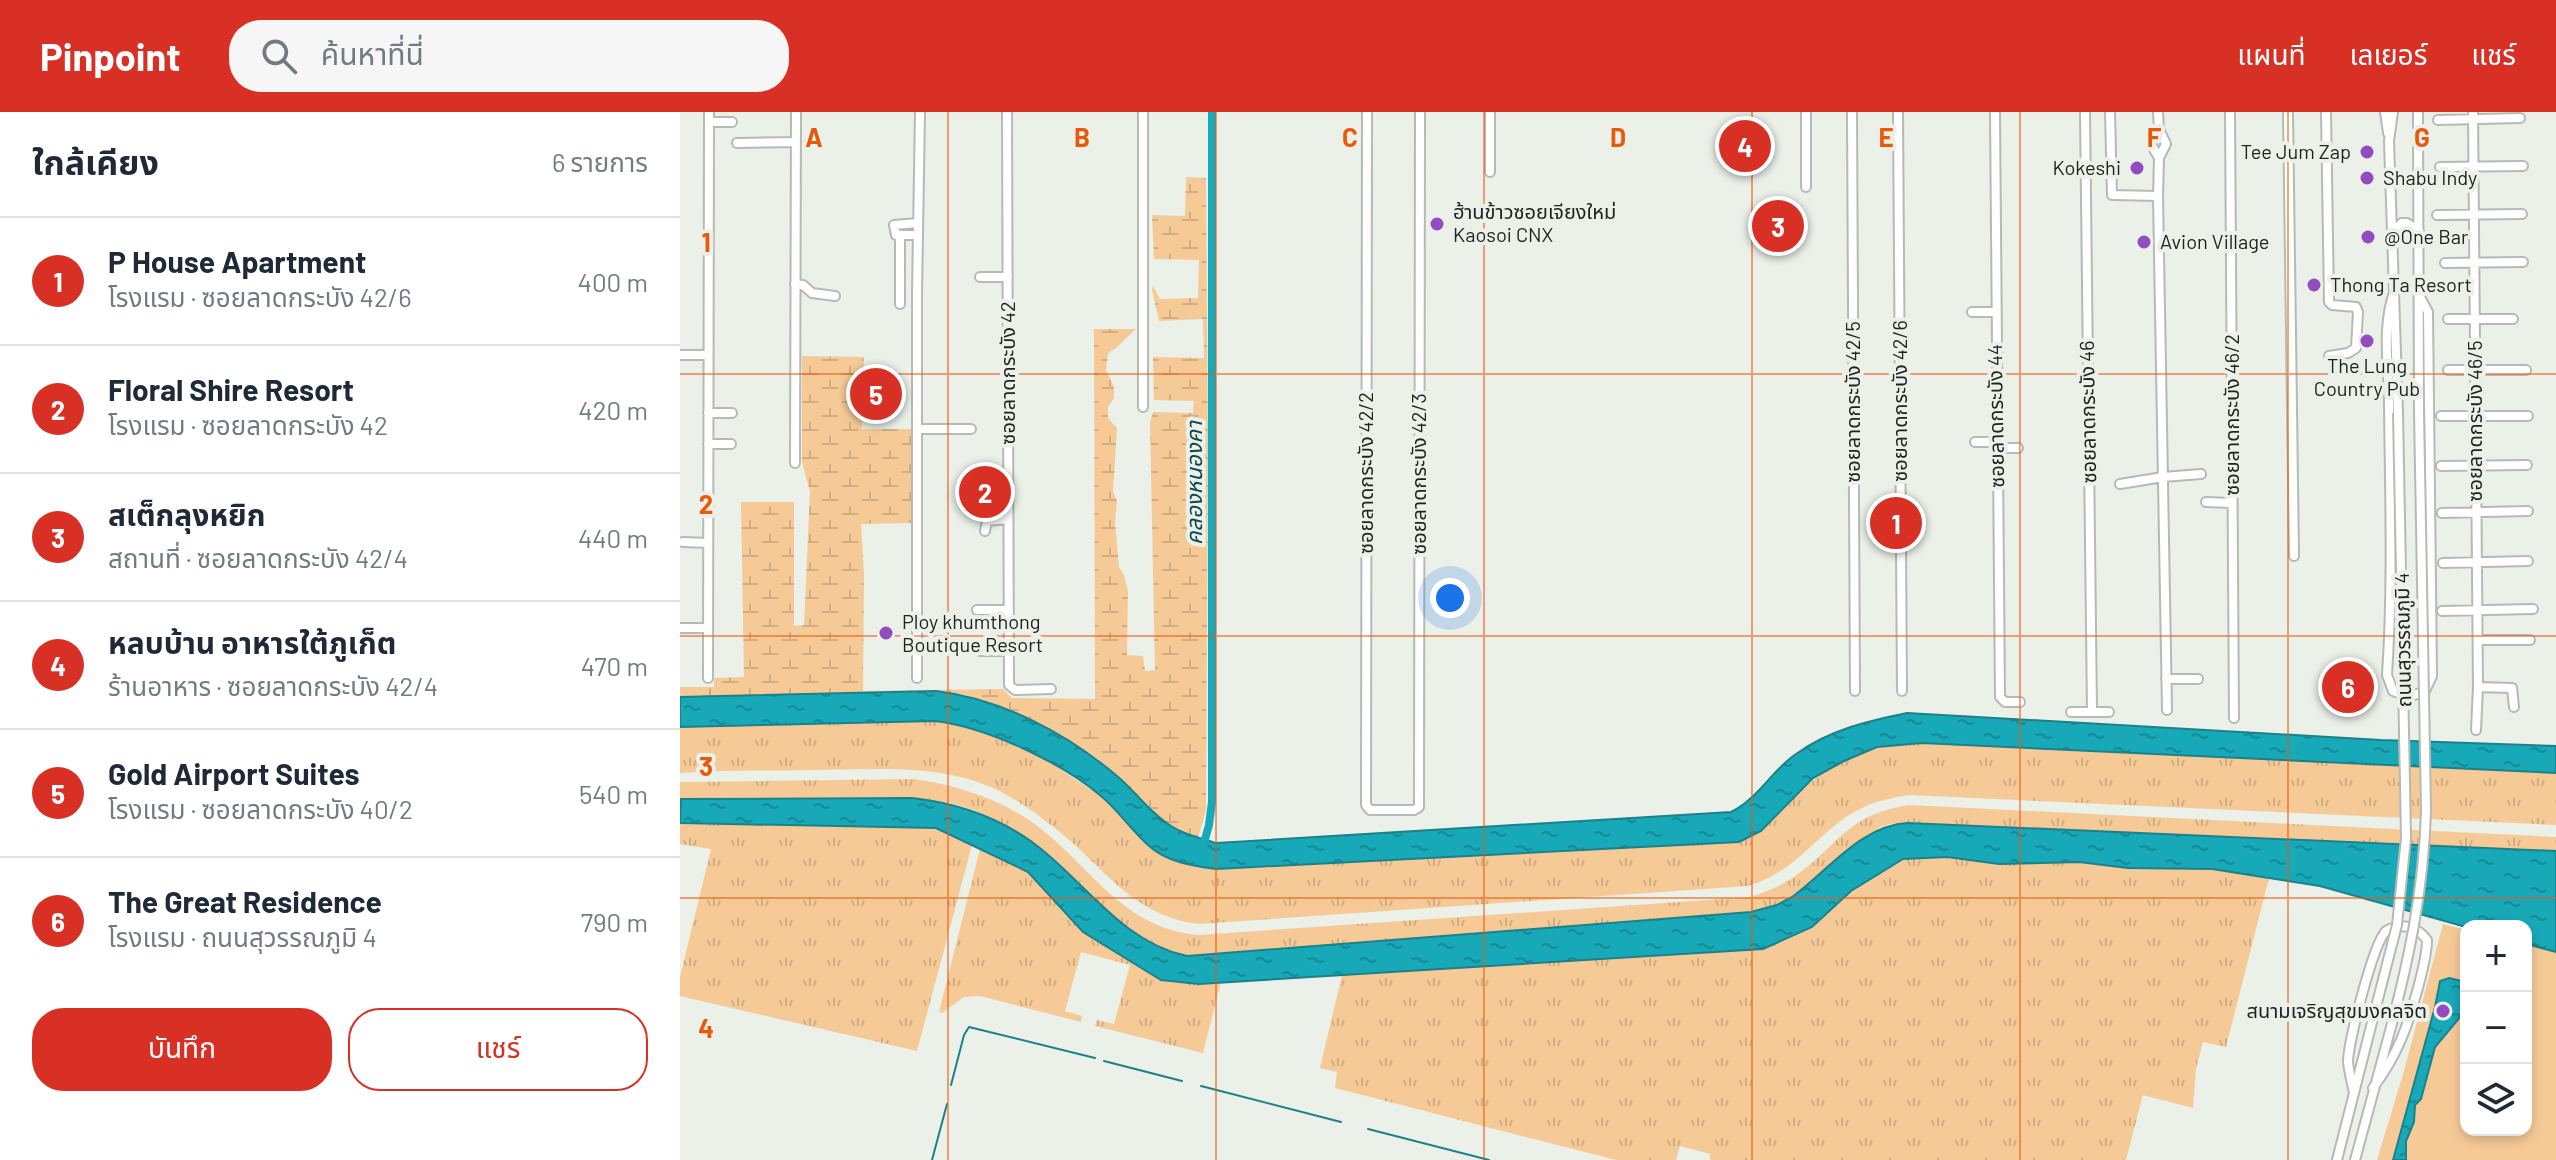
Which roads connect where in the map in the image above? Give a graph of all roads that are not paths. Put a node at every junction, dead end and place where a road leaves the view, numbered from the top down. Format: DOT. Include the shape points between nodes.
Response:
graph roads {
  1 [pos="796,112"];
  2 [pos="920,112"];
  3 [pos="1007,112"];
  4 [pos="1143,112"];
  5 [pos="1367,112"];
  6 [pos="1420,112"];
  7 [pos="1490,112"];
  8 [pos="1806,112"];
  9 [pos="1852,112"];
  10 [pos="1898,112"];
  11 [pos="1995,112"];
  12 [pos="2085,112"];
  13 [pos="2110,112"];
  14 [pos="2158,112"];
  15 [pos="2230,112"];
  16 [pos="2288,112"];
  17 [pos="2326,112"];
  18 [pos="2385,112"];
  19 [pos="2393,112"];
  20 [pos="2418,112"];
  21 [pos="2473,115"];
  22 [pos="709,117"];
  23 [pos="2520,118"];
  24 [pos="2438,120"];
  25 [pos="732,122"];
  26 [pos="2159,129"];
  27 [pos="2389,141"];
  28 [pos="795,142"];
  29 [pos="737,143"];
  30 [pos="2159,158"];
  31 [pos="2523,166"];
  32 [pos="2440,167"];
  33 [pos="2474,167"];
  34 [pos="1490,172"];
  35 [pos="1806,187"];
  36 [pos="2158,196"];
  37 [pos="2522,214"];
  38 [pos="2437,215"];
  39 [pos="2474,215"];
  40 [pos="918,223"];
  41 [pos="2394,230"];
  42 [pos="2419,231"];
  43 [pos="900,235"];
  44 [pos="917,235"];
  45 [pos="2523,262"];
  46 [pos="2445,263"];
  47 [pos="2474,263"];
  48 [pos="980,277"];
  49 [pos="1008,277"];
  50 [pos="795,284"];
  51 [pos="2395,290"];
  52 [pos="2418,293"];
  53 [pos="835,296"];
  54 [pos="900,304"];
  55 [pos="1972,312"];
  56 [pos="1995,312"];
  57 [pos="2448,319"];
  58 [pos="2475,319"];
  59 [pos="2513,319"];
  60 [pos="680,355"];
  61 [pos="708,355"];
  62 [pos="2329,356"];
  63 [pos="2448,370"];
  64 [pos="2475,370"];
  65 [pos="2526,370"];
  66 [pos="1143,407"];
  67 [pos="708,413"];
  68 [pos="732,413"];
  69 [pos="2441,416"];
  70 [pos="2475,416"];
  71 [pos="2528,416"];
  72 [pos="917,429"];
  73 [pos="971,429"];
  74 [pos="1975,442"];
  75 [pos="708,444"];
  76 [pos="731,444"];
  77 [pos="1997,445"];
  78 [pos="2018,448"];
  79 [pos="795,463"];
  80 [pos="2527,465"];
  81 [pos="2441,466"];
  82 [pos="2475,466"];
  83 [pos="2201,474"];
  84 [pos="2163,477"];
  85 [pos="2120,484"];
  86 [pos="2206,502"];
  87 [pos="2232,503"];
  88 [pos="2528,511"];
  89 [pos="2476,512"];
  90 [pos="2442,513"];
  91 [pos="1008,519"];
  92 [pos="985,531"];
  93 [pos="683,542"];
  94 [pos="708,543"];
  95 [pos="2294,556"];
  96 [pos="2528,561"];
  97 [pos="2443,563"];
  98 [pos="2477,563"];
  99 [pos="2533,609"];
  100 [pos="977,610"];
  101 [pos="1009,610"];
  102 [pos="2478,610"];
  103 [pos="2442,611"];
  104 [pos="1009,625"];
  105 [pos="1034,625"];
  106 [pos="680,628"];
  107 [pos="708,628"];
  108 [pos="2478,640"];
  109 [pos="2530,640"];
  110 [pos="980,651"];
  111 [pos="1009,651"];
  112 [pos="708,678"];
  113 [pos="917,678"];
  114 [pos="2166,679"];
  115 [pos="2198,679"];
  116 [pos="2478,687"];
  117 [pos="1051,689"];
  118 [pos="1855,691"];
  119 [pos="1902,691"];
  120 [pos="2020,702"];
  121 [pos="2514,707"];
  122 [pos="2167,710"];
  123 [pos="2071,712"];
  124 [pos="2092,712"];
  125 [pos="2109,712"];
  126 [pos="2234,718"];
  127 [pos="2476,730"];
  128 [pos="1392,809"];
  129 [pos="2373,1088"];
  130 [pos="2354,1093"];
  131 [pos="2337,1160"];
  132 [pos="2355,1160"];
  1 -- 28 [label="street"];
  2 -- 40 [label="street"];
  3 -- 49 [label="street, ซอยลาดกระบัง 42"];
  4 -- 66 [label="street"];
  5 -- 128 [label="street, ซอยลาดกระบัง 42/2" via="1366,805 1370,810"];
  6 -- 128 [label="street, ซอยลาดกระบัง 42/3" via="1419,807"];
  7 -- 34 [label="street"];
  8 -- 35 [label="street"];
  9 -- 118 [label="street, ซอยลาดกระบัง 42/5"];
  10 -- 119 [label="street, ซอยลาดกระบัง 42/6"];
  11 -- 56 [label="street, ซอยลาดกระบัง 44"];
  12 -- 124 [label="street, ซอยลาดกระบัง 46"];
  13 -- 36 [label="street" via="2112,195"];
  14 -- 26 [label="street"];
  15 -- 87 [label="street, ซอยลาดกระบัง 46/2"];
  16 -- 95 [label="street"];
  17 -- 62 [label="street" via="2329,302 2356,307 2358,312 2356,348"];
  18 -- 27 [label="street"];
  19 -- 27 [label="street, ถนนสุวรรณภูมิ 4"];
  20 -- 42 [label="street, ถนนสุวรรณภูมิ 4"];
  21 -- 23 [label="street"];
  21 -- 24 [label="street"];
  21 -- 33 [label="street, ซอยลาดกระบัง 46/5"];
  22 -- 25 [label="street"];
  22 -- 61 [label="street"];
  26 -- 30 [label="street" via="2166,144"];
  26 -- 30 [label="street" via="2151,144"];
  27 -- 41 [label="street, ถนนสุวรรณภูมิ 4"];
  28 -- 29 [label="street"];
  28 -- 50 [label="street"];
  30 -- 36 [label="street"];
  31 -- 33 [label="street"];
  32 -- 33 [label="street"];
  33 -- 39 [label="street, ซอยลาดกระบัง 46/5"];
  36 -- 84 [label="street"];
  37 -- 39 [label="street"];
  38 -- 39 [label="street"];
  39 -- 47 [label="street, ซอยลาดกระบัง 46/5"];
  40 -- 43 [label="street" via="894,224 894,234"];
  40 -- 44 [label="street"];
  41 -- 42 [label="street" via="2407,223"];
  41 -- 51 [label="street, ถนนสุวรรณภูมิ 4"];
  42 -- 52 [label="street, ถนนสุวรรณภูมิ 4"];
  43 -- 44 [label="street"];
  43 -- 54 [label="street"];
  44 -- 72 [label="street"];
  45 -- 47 [label="street"];
  46 -- 47 [label="street"];
  47 -- 58 [label="street, ซอยลาดกระบัง 46/5"];
  48 -- 49 [label="street"];
  49 -- 91 [label="street, ซอยลาดกระบัง 42"];
  50 -- 53 [label="street"];
  50 -- 79 [label="street"];
  51 -- 52 [label="street" via="2387,328 2387,675 2393,691 2409,697 2425,691 2432,676 2428,312"];
  51 -- 130 [label="street, ถนนสุวรรณภูมิ 4, bridge" via="2406,838 2397,925"];
  52 -- 129 [label="street, ถนนสุวรรณภูมิ 4, bridge" via="2424,864 2412,945"];
  55 -- 56 [label="street"];
  56 -- 77 [label="street, ซอยลาดกระบัง 44"];
  57 -- 58 [label="street"];
  58 -- 59 [label="street"];
  58 -- 64 [label="street, ซอยลาดกระบัง 46/5"];
  60 -- 61 [label="street"];
  61 -- 67 [label="street"];
  63 -- 64 [label="street"];
  64 -- 65 [label="street"];
  64 -- 70 [label="street, ซอยลาดกระบัง 46/5"];
  67 -- 68 [label="street"];
  67 -- 75 [label="street"];
  69 -- 70 [label="street"];
  70 -- 71 [label="street"];
  70 -- 82 [label="street, ซอยลาดกระบัง 46/5"];
  72 -- 73 [label="street"];
  72 -- 113 [label="street"];
  74 -- 77 [label="street"];
  75 -- 76 [label="street"];
  75 -- 94 [label="street"];
  77 -- 78 [label="street"];
  77 -- 120 [label="street, ซอยลาดกระบัง 44" via="2000,697"];
  80 -- 82 [label="street"];
  81 -- 82 [label="street"];
  82 -- 89 [label="street, ซอยลาดกระบัง 46/5"];
  83 -- 84 [label="street"];
  84 -- 85 [label="street"];
  84 -- 114 [label="street"];
  86 -- 87 [label="street"];
  87 -- 126 [label="street, ซอยลาดกระบัง 46/2"];
  88 -- 89 [label="street"];
  89 -- 90 [label="street"];
  89 -- 98 [label="street, ซอยลาดกระบัง 46/5"];
  91 -- 92 [label="street" via="987,521"];
  91 -- 101 [label="street, ซอยลาดกระบัง 42"];
  93 -- 94 [label="street"];
  94 -- 107 [label="street"];
  96 -- 98 [label="street"];
  97 -- 98 [label="street"];
  98 -- 102 [label="street, ซอยลาดกระบัง 46/5"];
  99 -- 102 [label="street"];
  100 -- 101 [label="street"];
  101 -- 104 [label="street, ซอยลาดกระบัง 42"];
  102 -- 103 [label="street"];
  102 -- 108 [label="street, ซอยลาดกระบัง 46/5"];
  104 -- 105 [label="street"];
  104 -- 111 [label="street, ซอยลาดกระบัง 42"];
  106 -- 107 [label="street"];
  107 -- 112 [label="street"];
  108 -- 109 [label="street"];
  108 -- 116 [label="street, ซอยลาดกระบัง 46/5"];
  110 -- 111 [label="street"];
  111 -- 117 [label="street, ซอยลาดกระบัง 42" via="1011,689"];
  114 -- 115 [label="street"];
  114 -- 122 [label="street"];
  116 -- 121 [label="street" via="2512,688"];
  116 -- 127 [label="street, ซอยลาดกระบัง 46/5"];
  123 -- 124 [label="street"];
  124 -- 125 [label="street"];
  129 -- 130 [label="street" via="2403,1039 2422,971 2427,940 2410,927 2386,931 2376,949 2348,1062"];
  129 -- 132 [label="street, ถนนสุวรรณภูมิ 4"];
  130 -- 131 [label="street, ถนนสุวรรณภูมิ 4"];
}
